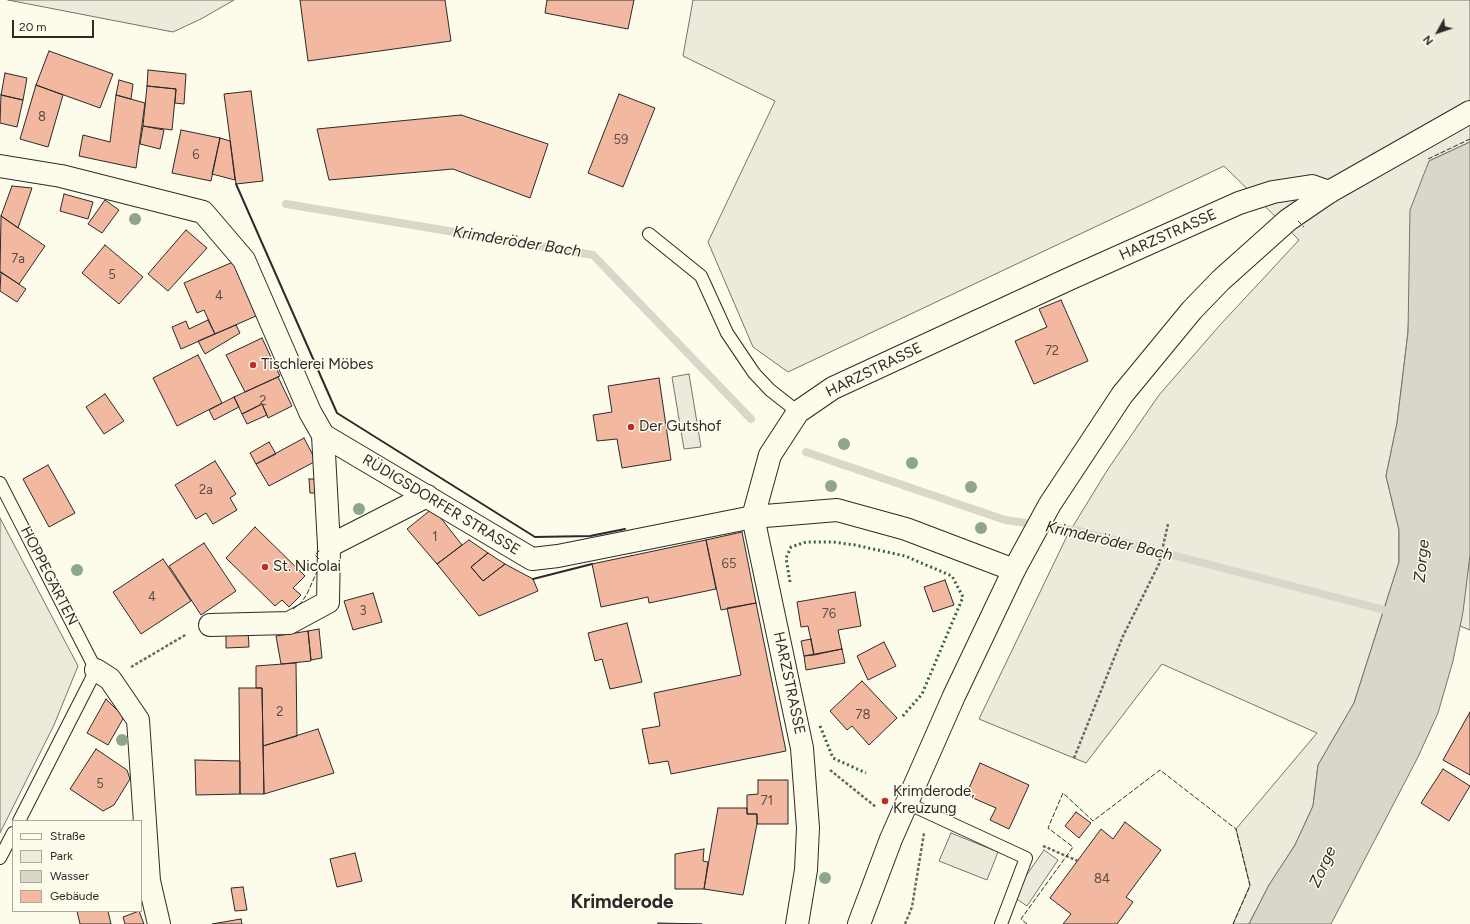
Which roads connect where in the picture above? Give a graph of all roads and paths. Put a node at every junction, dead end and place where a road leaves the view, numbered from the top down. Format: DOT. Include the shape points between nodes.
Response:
graph roads {
  1 [pos="1470,112"];
  2 [pos="0,166"];
  3 [pos="1329,192"];
  4 [pos="649,234"];
  5 [pos="798,412"];
  6 [pos="323,435"];
  7 [pos="0,483"];
  8 [pos="427,496"];
  9 [pos="754,517"];
  10 [pos="1168,524"];
  11 [pos="329,546"];
  12 [pos="1014,570"];
  13 [pos="210,625"];
  14 [pos="103,674"];
  15 [pos="802,748"];
  16 [pos="1074,758"];
  17 [pos="907,803"];
  18 [pos="876,807"];
  19 [pos="20,820"];
  20 [pos="12,835"];
  21 [pos="0,858"];
  22 [pos="159,924"];
  23 [pos="797,924"];
  24 [pos="859,924"];
  25 [pos="1001,924"];
  1 -- 3 [label="street"];
  2 -- 6 [label="street" via="61,176 203,212 244,260 310,412"];
  3 -- 5 [label="street, HARZSTRASSE" via="1312,186 1273,192 1239,203 1069,278 833,388"];
  3 -- 12 [label="street" via="1288,220 1221,280 1192,310 1122,395 1050,504"];
  4 -- 5 [label="lane" via="701,276 727,334 754,372 770,390"];
  5 -- 9 [label="street, HARZSTRASSE" via="770,455"];
  6 -- 8 [label="street, RÜDIGSDORFER STRASSE"];
  6 -- 11 [label="street"];
  7 -- 14 [label="lane, HOPPEGARTEN"];
  8 -- 9 [label="street, RÜDIGSDORFER STRASSE" via="532,559"];
  8 -- 11 [label="street"];
  9 -- 12 [label="street, RÜDIGSDORFER STRASSE" via="837,510 906,529"];
  9 -- 15 [label="street, HARZSTRASSE"];
  10 -- 16 [label="path" via="1159,564 1123,636"];
  11 -- 13 [label="street" via="328,602 289,623"];
  12 -- 17 [label="street"];
  13 -- 14 [label="path" via="192,631"];
  14 -- 19 [label="lane"];
  14 -- 22 [label="street, HOPPEGARTEN" via="138,720 149,881"];
  15 -- 18 [label="path"];
  15 -- 23 [label="street, HARZSTRASSE" via="808,828 806,870"];
  17 -- 24 [label="street"];
  17 -- 25 [label="lane" via="1026,858"];
  20 -- 21 [label="lane"];
}
